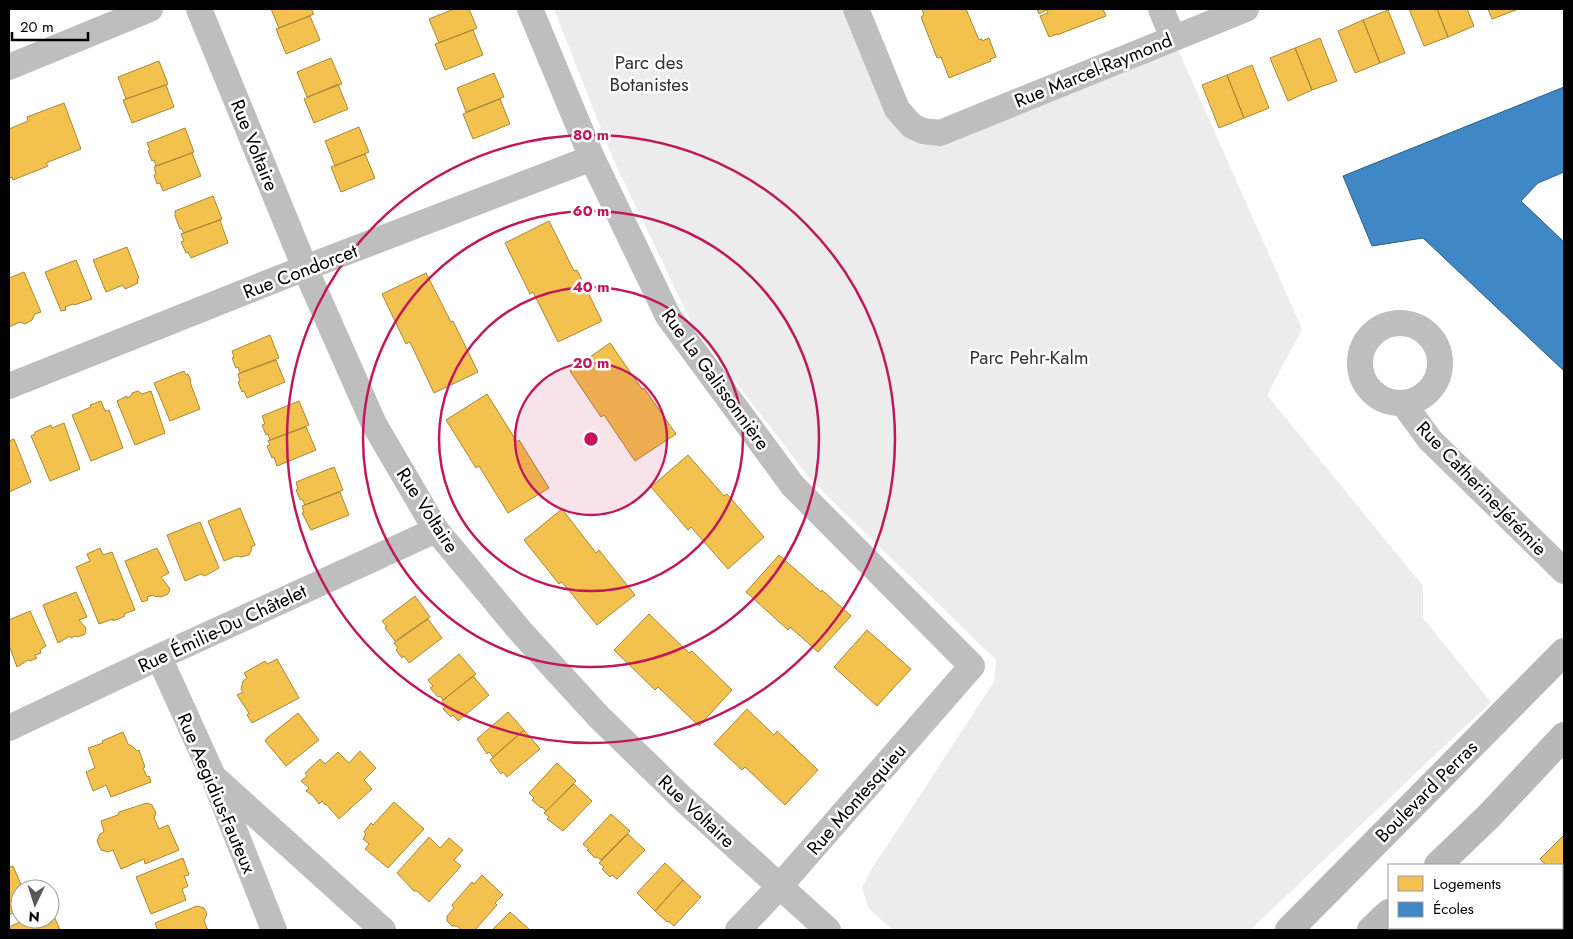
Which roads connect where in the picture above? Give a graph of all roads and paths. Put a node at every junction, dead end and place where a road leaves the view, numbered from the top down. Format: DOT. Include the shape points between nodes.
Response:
graph roads {
  1 [pos="150,9"];
  2 [pos="199,9"];
  3 [pos="530,9"];
  4 [pos="856,9"];
  5 [pos="1161,9"];
  6 [pos="1246,9"];
  7 [pos="1173,38"];
  8 [pos="9,67"];
  9 [pos="592,158"];
  10 [pos="305,268"];
  11 [pos="9,386"];
  12 [pos="1403,403"];
  13 [pos="436,530"];
  14 [pos="1564,571"];
  15 [pos="1564,652"];
  16 [pos="159,656"];
  17 [pos="972,666"];
  18 [pos="9,728"];
  19 [pos="1564,736"];
  20 [pos="212,776"];
  21 [pos="1439,864"];
  22 [pos="779,887"];
  23 [pos="1388,914"];
  24 [pos="274,930"];
  25 [pos="383,930"];
  26 [pos="738,930"];
  27 [pos="828,930"];
  28 [pos="1289,930"];
  29 [pos="1371,930"];
  1 -- 8 [label="street"];
  2 -- 10 [label="street, Rue Voltaire"];
  3 -- 9 [label="street, Rue La Galissonnière"];
  4 -- 7 [label="street, Rue Marcel-Raymond" via="897,109 912,126 923,131 940,132"];
  5 -- 7 [label="street"];
  6 -- 7 [label="street, Rue Marcel-Raymond"];
  9 -- 10 [label="street, Rue Condorcet"];
  9 -- 17 [label="street, Rue La Galissonnière" via="668,316 793,486"];
  10 -- 11 [label="street, Rue Condorcet"];
  10 -- 13 [label="street, Rue Voltaire" via="374,424"];
  12 -- 14 [label="street, Rue Catherine-Jérémie" via="1430,440"];
  13 -- 16 [label="street, Rue Émilie-Du Châtelet"];
  13 -- 22 [label="street, Rue Voltaire" via="522,633 599,716"];
  15 -- 28 [label="main road, Boulevard Perras"];
  16 -- 18 [label="street, Rue Émilie-Du Châtelet"];
  16 -- 20 [label="street, Rue Aegidius-Fauteux"];
  17 -- 22 [label="street, Rue Montesquieu"];
  19 -- 21 [label="main road"];
  20 -- 24 [label="street, Rue Aegidius-Fauteux"];
  20 -- 25 [label="street"];
  22 -- 26 [label="street, Rue Montesquieu"];
  22 -- 27 [label="street, Rue Voltaire"];
  23 -- 29 [label="main road"];
}
